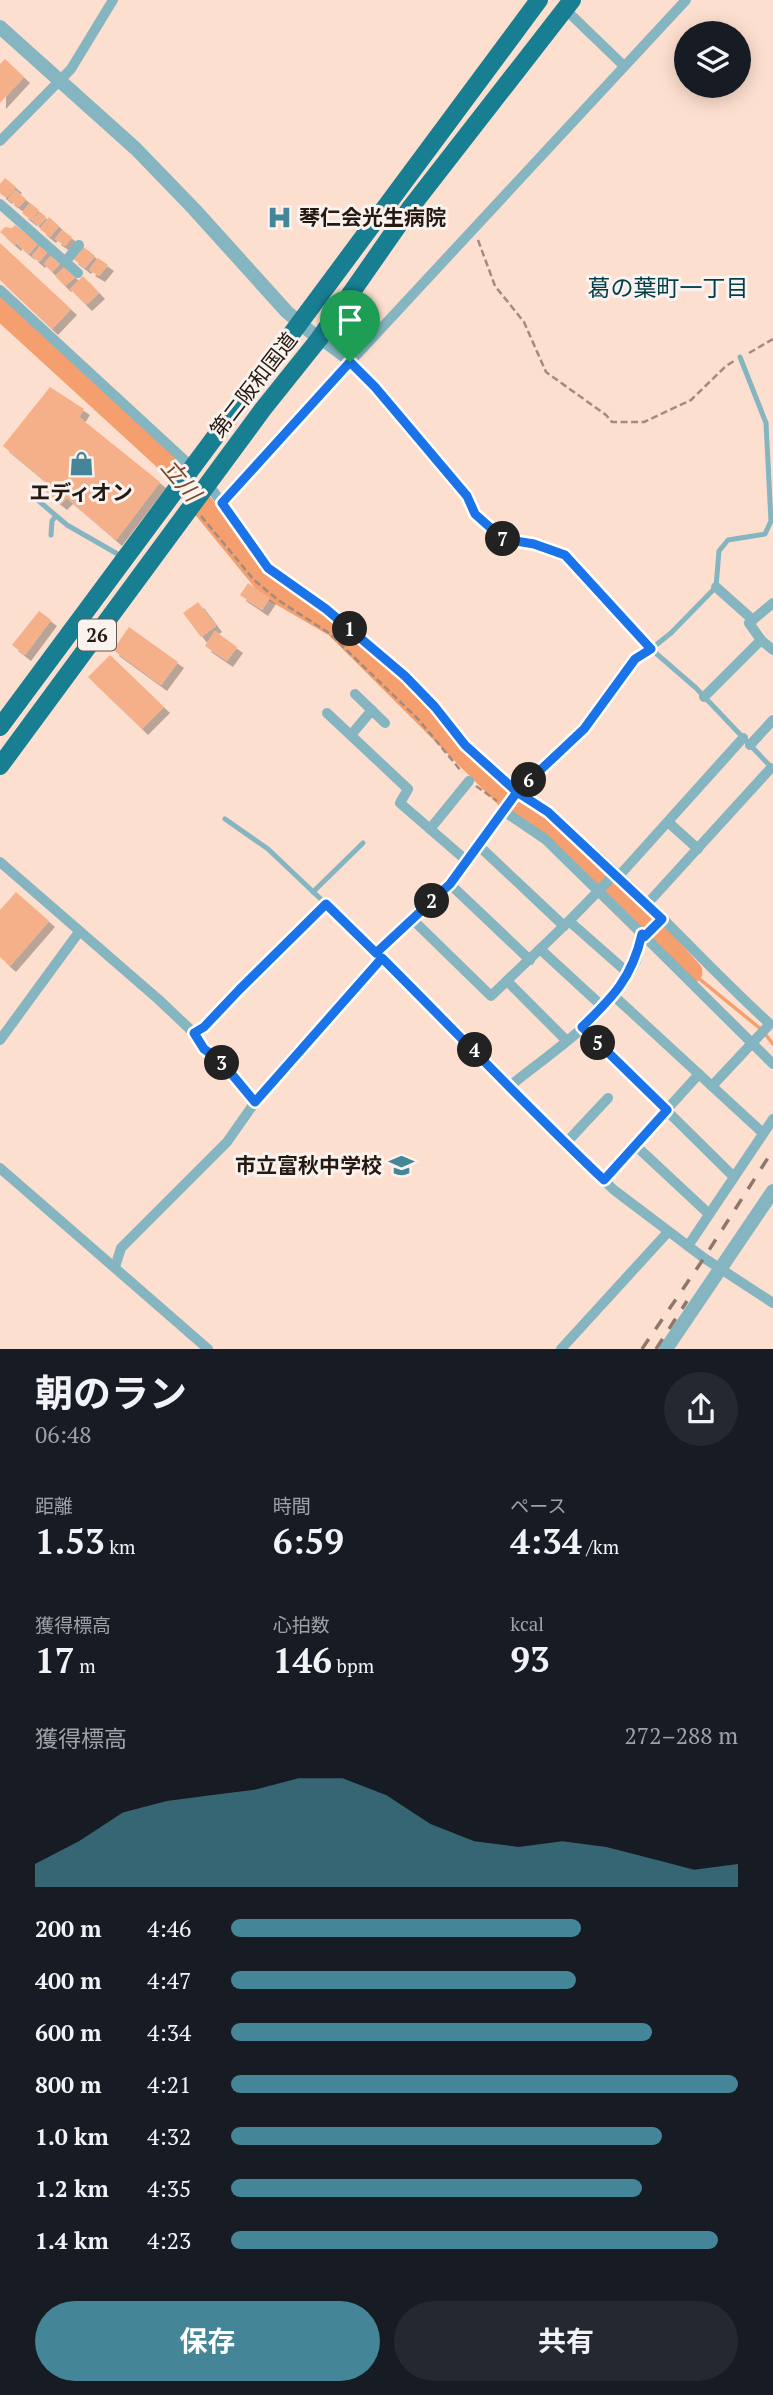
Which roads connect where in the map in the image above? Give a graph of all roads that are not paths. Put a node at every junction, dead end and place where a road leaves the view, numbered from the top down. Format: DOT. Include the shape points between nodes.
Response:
graph roads {
  1 [pos="113,0"];
  2 [pos="540,0"];
  3 [pos="686,0"];
  4 [pos="568,4"];
  5 [pos="0,27"];
  6 [pos="624,66"];
  7 [pos="60,80"];
  8 [pos="0,141"];
  9 [pos="0,204"];
  10 [pos="12,215"];
  11 [pos="4,224"];
  12 [pos="79,245"];
  13 [pos="65,262"];
  14 [pos="78,273"];
  15 [pos="0,290"];
  16 [pos="299,322"];
  17 [pos="319,339"];
  18 [pos="740,357"];
  19 [pos="350,362"];
  20 [pos="186,476"];
  21 [pos="34,497"];
  22 [pos="198,497"];
  23 [pos="56,516"];
  24 [pos="51,536"];
  25 [pos="125,558"];
  26 [pos="716,587"];
  27 [pos="773,603"];
  28 [pos="753,620"];
  29 [pos="761,640"];
  30 [pos="651,649"];
  31 [pos="773,650"];
  32 [pos="355,694"];
  33 [pos="704,697"];
  34 [pos="372,710"];
  35 [pos="327,713"];
  36 [pos="773,720"];
  37 [pos="385,723"];
  38 [pos="0,727"];
  39 [pos="351,735"];
  40 [pos="746,741"];
  41 [pos="0,766"];
  42 [pos="772,769"];
  43 [pos="469,781"];
  44 [pos="517,792"];
  45 [pos="505,808"];
  46 [pos="225,819"];
  47 [pos="668,822"];
  48 [pos="430,829"];
  49 [pos="363,843"];
  50 [pos="478,845"];
  51 [pos="698,849"];
  52 [pos="467,861"];
  53 [pos="0,862"];
  54 [pos="616,876"];
  55 [pos="450,884"];
  56 [pos="601,890"];
  57 [pos="313,892"];
  58 [pos="326,904"];
  59 [pos="647,904"];
  60 [pos="413,920"];
  61 [pos="661,920"];
  62 [pos="567,923"];
  63 [pos="79,932"];
  64 [pos="645,934"];
  65 [pos="540,949"];
  66 [pos="379,955"];
  67 [pos="530,960"];
  68 [pos="628,973"];
  69 [pos="507,981"];
  70 [pos="614,996"];
  71 [pos="603,1007"];
  72 [pos="770,1022"];
  73 [pos="582,1027"];
  74 [pos="194,1033"];
  75 [pos="0,1040"];
  76 [pos="566,1040"];
  77 [pos="754,1040"];
  78 [pos="773,1064"];
  79 [pos="699,1073"];
  80 [pos="510,1086"];
  81 [pos="712,1086"];
  82 [pos="608,1098"];
  83 [pos="667,1110"];
  84 [pos="773,1119"];
  85 [pos="763,1133"];
  86 [pos="565,1144"];
  87 [pos="635,1145"];
  88 [pos="0,1168"];
  89 [pos="734,1177"];
  90 [pos="604,1180"];
  91 [pos="773,1191"];
  92 [pos="709,1214"];
  93 [pos="667,1232"];
  94 [pos="688,1247"];
  95 [pos="116,1267"];
  96 [pos="720,1268"];
  97 [pos="773,1303"];
  98 [pos="208,1349"];
  99 [pos="561,1349"];
  100 [pos="667,1349"];
  1 -- 7 [label="street"];
  2 -- 16 [label="highway, 第二阪和国道 / 26"];
  3 -- 6 [label="street"];
  4 -- 6 [label="street"];
  4 -- 17 [label="highway, 第二阪和国道 / 26" via="411,207"];
  5 -- 7 [label="street"];
  6 -- 19 [label="street"];
  7 -- 8 [label="street"];
  7 -- 16 [label="street" via="145,159"];
  9 -- 10 [label="street"];
  10 -- 11 [label="street"];
  10 -- 13 [label="street"];
  12 -- 13 [label="street"];
  13 -- 14 [label="street"];
  15 -- 20 [label="street"];
  16 -- 17 [label="street"];
  16 -- 20 [label="highway, 第二阪和国道 / 26"];
  17 -- 19 [label="street"];
  17 -- 22 [label="highway, 第二阪和国道 / 26"];
  18 -- 26 [label="lane" via="766,423 771,521 765,534 728,540 719,551"];
  19 -- 22 [label="street" via="222,503"];
  19 -- 30 [label="lane" via="467,496 475,514 503,539 565,555"];
  20 -- 25 [label="highway, 第二阪和国道 / 26"];
  21 -- 23 [label="lane"];
  22 -- 41 [label="highway, 第二阪和国道 / 26"];
  23 -- 24 [label="lane"];
  23 -- 25 [label="lane"];
  25 -- 38 [label="highway, 第二阪和国道 / 26"];
  26 -- 28 [label="street"];
  26 -- 30 [label="lane"];
  27 -- 28 [label="street"];
  28 -- 29 [label="street" via="749,623"];
  29 -- 31 [label="street"];
  29 -- 33 [label="street"];
  30 -- 33 [label="lane"];
  30 -- 44 [label="street" via="635,659 584,729"];
  32 -- 34 [label="street"];
  33 -- 40 [label="lane"];
  34 -- 37 [label="street"];
  34 -- 39 [label="street"];
  35 -- 39 [label="street"];
  36 -- 40 [label="street"];
  39 -- 48 [label="street" via="408,789 400,803"];
  40 -- 42 [label="lane"];
  40 -- 47 [label="street"];
  42 -- 51 [label="street"];
  43 -- 48 [label="street"];
  44 -- 45 [label="street"];
  44 -- 54 [label="street" via="548,812"];
  45 -- 50 [label="street"];
  45 -- 56 [label="street"];
  46 -- 57 [label="lane" via="268,849"];
  47 -- 51 [label="street"];
  47 -- 54 [label="street"];
  48 -- 52 [label="street"];
  49 -- 57 [label="lane"];
  50 -- 52 [label="street"];
  50 -- 62 [label="street"];
  51 -- 59 [label="street"];
  52 -- 55 [label="street"];
  53 -- 63 [label="street"];
  54 -- 56 [label="street"];
  54 -- 59 [label="street"];
  55 -- 60 [label="street"];
  55 -- 67 [label="street"];
  56 -- 62 [label="street"];
  56 -- 64 [label="street"];
  57 -- 58 [label="lane"];
  58 -- 66 [label="street"];
  58 -- 74 [label="street"];
  59 -- 61 [label="street"];
  60 -- 66 [label="street"];
  60 -- 69 [label="street" via="492,996"];
  61 -- 64 [label="street"];
  61 -- 72 [label="street"];
  62 -- 65 [label="street"];
  62 -- 68 [label="street"];
  63 -- 74 [label="street"];
  63 -- 75 [label="street"];
  64 -- 68 [label="street"];
  64 -- 77 [label="street"];
  65 -- 67 [label="street"];
  65 -- 71 [label="street"];
  66 -- 80 [label="street"];
  67 -- 69 [label="street"];
  68 -- 70 [label="street"];
  69 -- 76 [label="street"];
  70 -- 71 [label="street"];
  70 -- 79 [label="street"];
  71 -- 73 [label="street"];
  72 -- 77 [label="street"];
  73 -- 76 [label="street"];
  73 -- 83 [label="street"];
  74 -- 95 [label="street" via="255,1102 227,1142 121,1248"];
  76 -- 80 [label="street"];
  77 -- 78 [label="street"];
  77 -- 81 [label="street"];
  79 -- 81 [label="street"];
  79 -- 83 [label="street"];
  80 -- 86 [label="street"];
  81 -- 85 [label="street"];
  82 -- 86 [label="street"];
  83 -- 87 [label="street"];
  83 -- 89 [label="street"];
  84 -- 85 [label="street"];
  85 -- 89 [label="street"];
  86 -- 90 [label="street"];
  87 -- 90 [label="street"];
  87 -- 92 [label="street"];
  88 -- 95 [label="street"];
  89 -- 92 [label="street"];
  90 -- 93 [label="street"];
  91 -- 96 [label="street"];
  92 -- 94 [label="street"];
  93 -- 94 [label="street"];
  93 -- 99 [label="street"];
  94 -- 96 [label="street"];
  95 -- 98 [label="street"];
  96 -- 97 [label="street"];
  96 -- 100 [label="street"];
}
